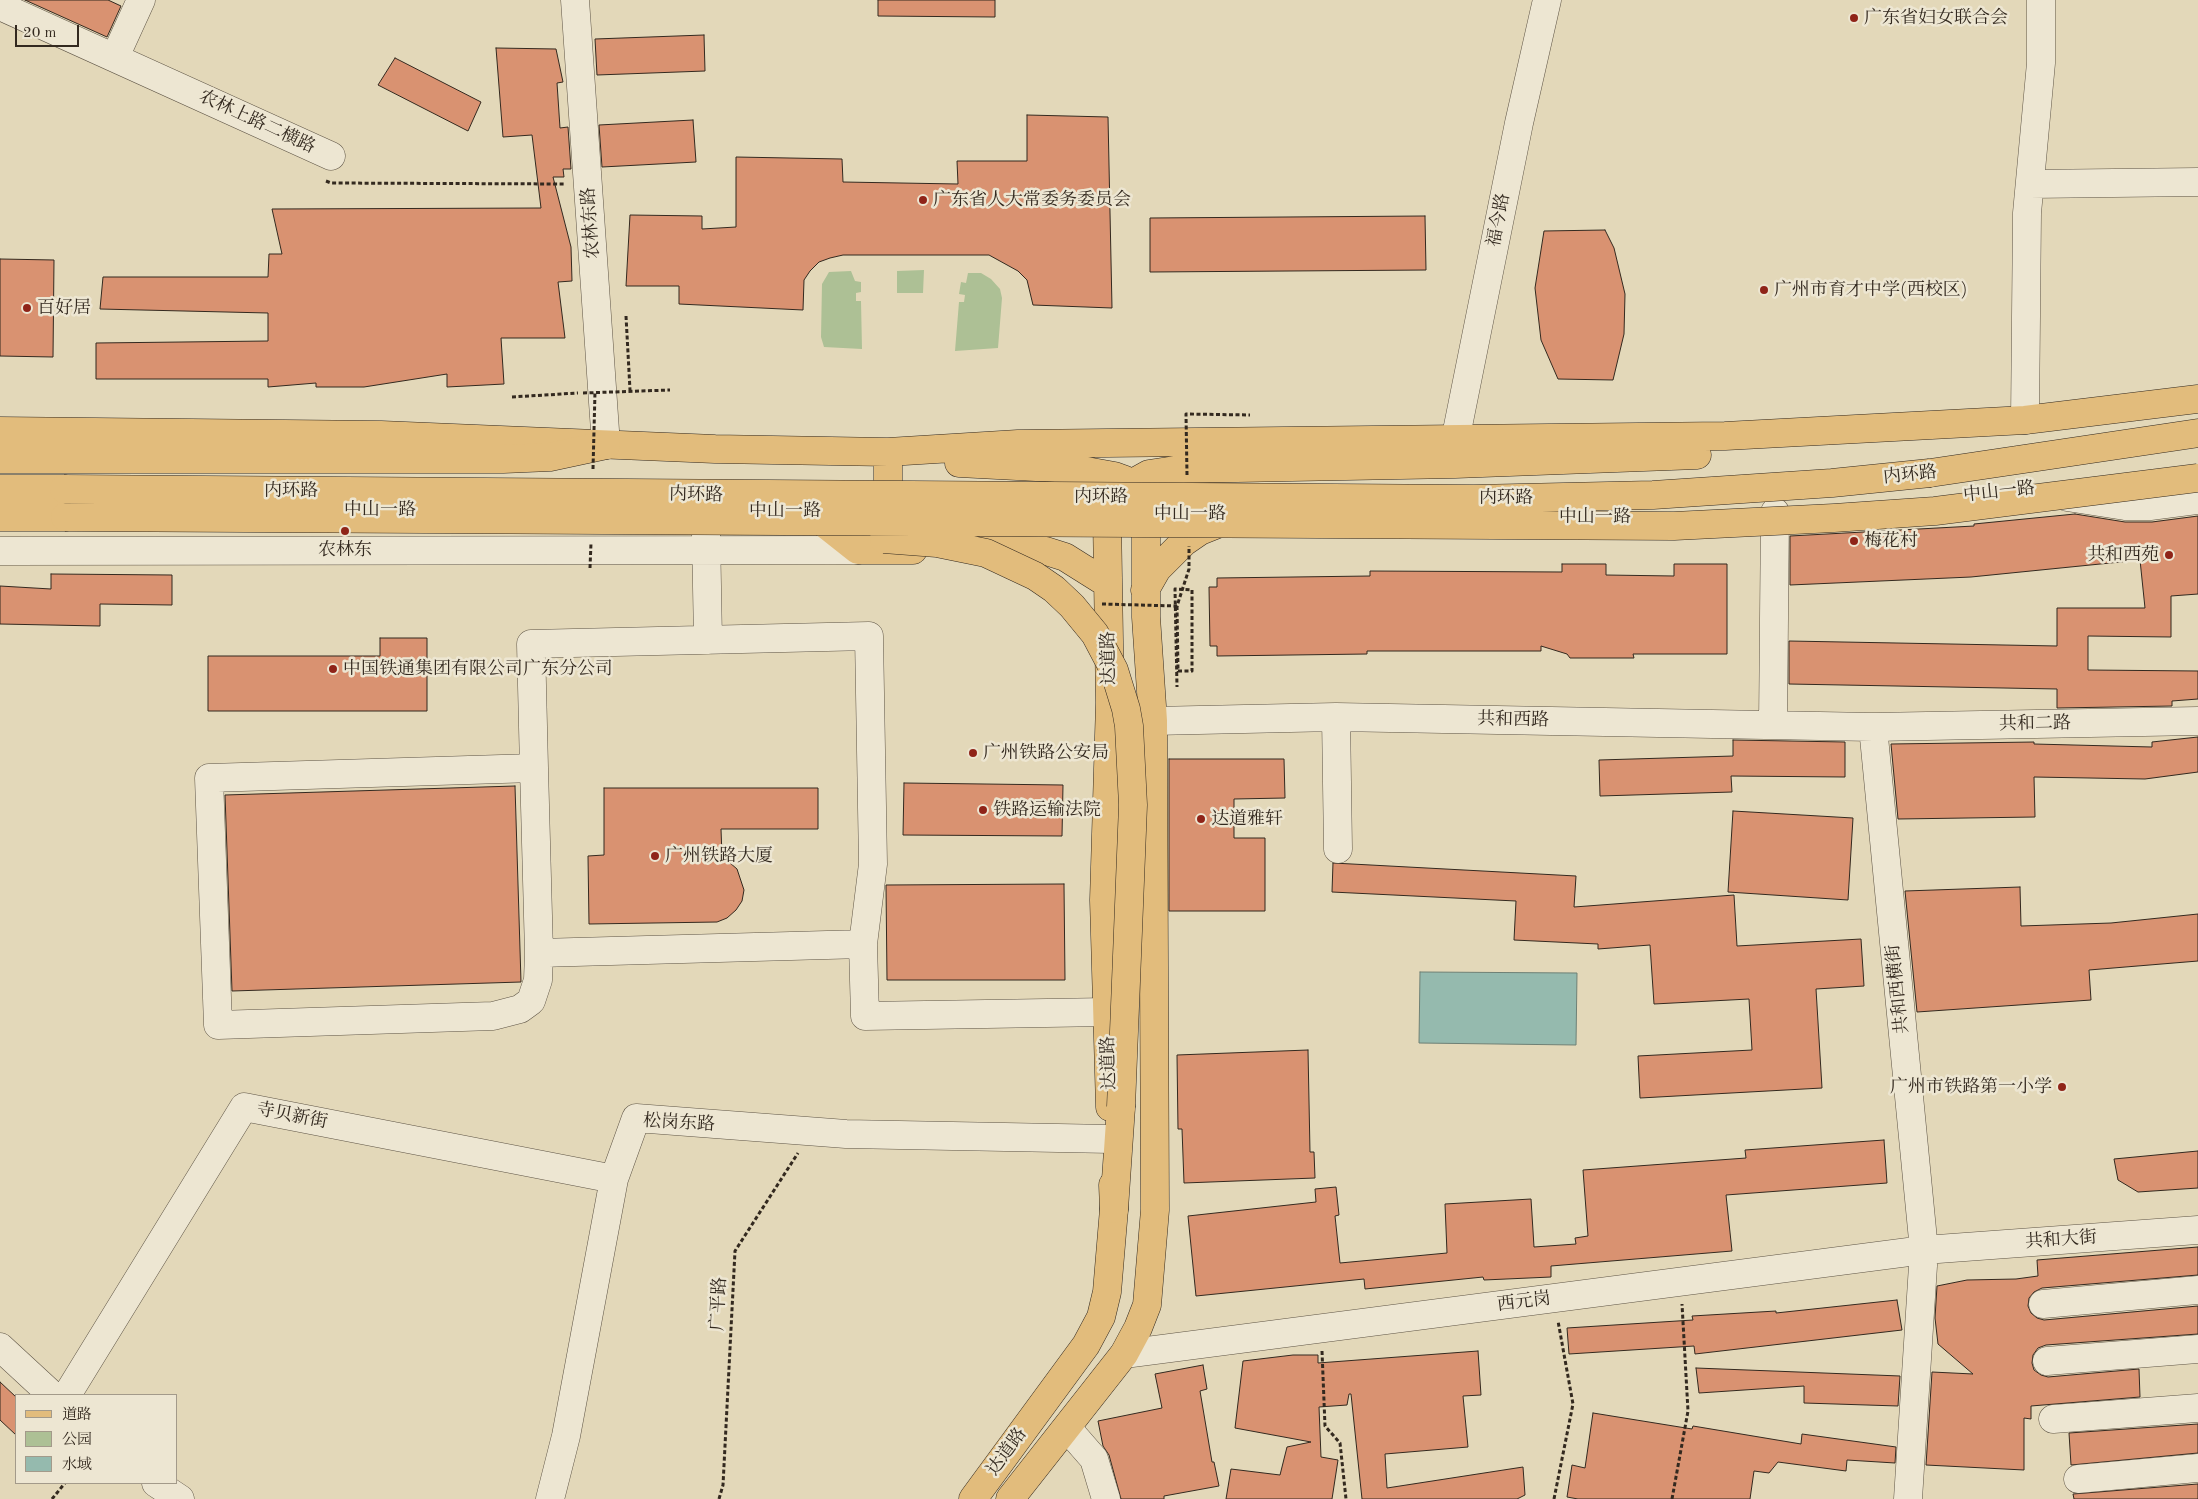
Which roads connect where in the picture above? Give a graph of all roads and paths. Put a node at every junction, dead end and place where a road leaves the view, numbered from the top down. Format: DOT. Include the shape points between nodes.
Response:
graph roads {
  1 [pos="141,0"];
  2 [pos="575,0"];
  3 [pos="1548,0"];
  4 [pos="2041,0"];
  5 [pos="0,6"];
  6 [pos="115,57"];
  7 [pos="331,156"];
  8 [pos="2198,182"];
  9 [pos="588,184"];
  10 [pos="2030,184"];
  11 [pos="626,316"];
  12 [pos="582,384"];
  13 [pos="630,390"];
  14 [pos="670,390"];
  15 [pos="583,393"];
  16 [pos="512,397"];
  17 [pos="2198,399"];
  18 [pos="2025,420"];
  19 [pos="1954,426"];
  20 [pos="0,431"];
  21 [pos="2198,434"];
  22 [pos="1455,441"];
  23 [pos="606,445"];
  24 [pos="888,452"];
  25 [pos="0,459"];
  26 [pos="2198,465"];
  27 [pos="1173,470"];
  28 [pos="2198,478"];
  29 [pos="1131,484"];
  30 [pos="0,489"];
  31 [pos="2034,489"];
  32 [pos="2198,500"];
  33 [pos="0,509"];
  34 [pos="809,511"];
  35 [pos="888,511"];
  36 [pos="705,512"];
  37 [pos="1775,512"];
  38 [pos="1108,513"];
  39 [pos="1145,514"];
  40 [pos="1173,514"];
  41 [pos="1248,514"];
  42 [pos="0,517"];
  43 [pos="661,521"];
  44 [pos="858,550"];
  45 [pos="0,551"];
  46 [pos="706,551"];
  47 [pos="1145,590"];
  48 [pos="1103,594"];
  49 [pos="708,640"];
  50 [pos="1177,688"];
  51 [pos="1336,716"];
  52 [pos="1153,721"];
  53 [pos="2198,721"];
  54 [pos="1773,725"];
  55 [pos="1872,727"];
  56 [pos="534,768"];
  57 [pos="1338,850"];
  58 [pos="863,944"];
  59 [pos="539,952"];
  60 [pos="1107,1012"];
  61 [pos="812,1132"];
  62 [pos="1111,1139"];
  63 [pos="614,1179"];
  64 [pos="1114,1209"];
  65 [pos="2198,1230"];
  66 [pos="1924,1250"];
  67 [pos="1681,1282"];
  68 [pos="2198,1290"];
  69 [pos="1553,1298"];
  70 [pos="2043,1304"];
  71 [pos="1321,1329"];
  72 [pos="0,1346"];
  73 [pos="2198,1349"];
  74 [pos="1124,1354"];
  75 [pos="2047,1361"];
  76 [pos="51,1394"];
  77 [pos="68,1394"];
  78 [pos="2198,1408"];
  79 [pos="2054,1419"];
  80 [pos="1067,1428"];
  81 [pos="2198,1468"];
  82 [pos="2078,1479"];
  83 [pos="64,1484"];
  84 [pos="158,1484"];
  85 [pos="52,1499"];
  86 [pos="180,1499"];
  87 [pos="550,1499"];
  88 [pos="719,1499"];
  89 [pos="973,1499"];
  90 [pos="1010,1499"];
  91 [pos="1106,1499"];
  92 [pos="1346,1499"];
  93 [pos="1554,1499"];
  94 [pos="1672,1499"];
  95 [pos="1908,1499"];
  1 -- 6 [label="street"];
  2 -- 9 [label="street, 农林东路"];
  3 -- 22 [label="street, 福今路" via="1517,133"];
  4 -- 10 [label="street" via="2041,63"];
  5 -- 6 [label="street, 农林上路二横路"];
  6 -- 7 [label="street, 农林上路二横路"];
  7 -- 9 [label="path, 农林上路二横路" via="323,179 331,183"];
  8 -- 10 [label="street"];
  9 -- 23 [label="street, 农林东路"];
  10 -- 18 [label="street"];
  11 -- 13 [label="path"];
  12 -- 15 [label="path"];
  13 -- 14 [label="path, bridge"];
  13 -- 15 [label="path, bridge"];
  15 -- 16 [label="path"];
  17 -- 18 [label="main road"];
  18 -- 19 [label="main road"];
  19 -- 22 [label="main road" via="1725,436"];
  19 -- 27 [label="main road" via="1880,439 1707,454"];
  20 -- 23 [label="main road" via="372,435"];
  21 -- 30 [label="main road, 内环路, bridge" via="1930,473 1748,489 1571,498"];
  22 -- 24 [label="main road" via="1036,444"];
  23 -- 24 [label="main road"];
  23 -- 25 [label="main road" via="550,457"];
  24 -- 29 [label="main road" via="936,462 1075,469 1114,476"];
  24 -- 35 [label="main road"];
  26 -- 31 [label="main road, 中山一路"];
  27 -- 29 [label="main road" via="1149,474"];
  27 -- 40 [label="main road"];
  28 -- 43 [label="main road, 内环路, bridge" via="1935,511 1683,526"];
  29 -- 38 [label="main road" via="1112,500"];
  29 -- 39 [label="main road"];
  31 -- 32 [label="street" via="2080,501 2125,506"];
  31 -- 37 [label="main road, 中山一路"];
  33 -- 36 [label="main road, 中山一路"];
  34 -- 35 [label="main road, 中山一路"];
  34 -- 36 [label="main road, 中山一路"];
  34 -- 44 [label="main road"];
  35 -- 38 [label="main road, 中山一路"];
  36 -- 46 [label="street"];
  37 -- 41 [label="main road, 中山一路" via="1659,517"];
  37 -- 54 [label="street"];
  38 -- 39 [label="main road, 中山一路"];
  38 -- 48 [label="main road, 达道路"];
  39 -- 40 [label="main road, 中山一路"];
  39 -- 47 [label="main road, 达道路"];
  40 -- 41 [label="main road, 中山一路"];
  41 -- 47 [label="main road" via="1200,531 1184,542 1158,569"];
  42 -- 43 [label="main road, 内环路, bridge"];
  43 -- 64 [label="main road, bridge" via="912,541 986,553 1054,589 1095,634 1114,670 1126,709 1134,806"];
  44 -- 46 [label="street"];
  44 -- 48 [label="main road" via="1046,551 1065,557"];
  45 -- 46 [label="street"];
  46 -- 49 [label="street"];
  47 -- 52 [label="main road, 达道路"];
  48 -- 50 [label="path, bridge" via="1138,605 1167,605 1177,606 1178,671 1192,670 1192,590 1175,590 1176,599 1176,609"];
  48 -- 60 [label="main road, 达道路" via="1110,703 1104,900"];
  49 -- 56 [label="street" via="531,644"];
  49 -- 58 [label="street" via="869,636 873,864"];
  51 -- 52 [label="street, 共和西路"];
  51 -- 54 [label="street, 共和西路"];
  51 -- 57 [label="street"];
  52 -- 74 [label="main road, 达道路" via="1155,1210 1147,1305"];
  53 -- 55 [label="street, 共和二路"];
  54 -- 55 [label="street, 共和西路"];
  55 -- 66 [label="street, 共和西横街"];
  56 -- 59 [label="street"];
  56 -- 59 [label="street" via="209,778 218,1025 508,1013 531,1000 536,990"];
  58 -- 59 [label="street"];
  58 -- 60 [label="street" via="865,1016"];
  60 -- 62 [label="main road, 达道路"];
  61 -- 62 [label="street, 松岗东路"];
  61 -- 63 [label="street, 松岗东路" via="636,1118"];
  61 -- 88 [label="path, 广平路" via="735,1251 723,1485"];
  62 -- 64 [label="main road, 达道路"];
  63 -- 77 [label="street, 寺贝新街" via="244,1107"];
  63 -- 87 [label="street, 松岗东路" via="566,1436"];
  64 -- 89 [label="main road, 达道路" via="1107,1292 1101,1317 1086,1345"];
  65 -- 66 [label="street, 共和大街"];
  66 -- 67 [label="street, 西元岗"];
  66 -- 95 [label="street, 共和西横街"];
  67 -- 69 [label="street, 西元岗"];
  67 -- 94 [label="path" via="1688,1410"];
  68 -- 70 [label="street"];
  69 -- 71 [label="street, 西元岗"];
  69 -- 93 [label="path" via="1573,1404"];
  71 -- 74 [label="street, 西元岗"];
  71 -- 92 [label="path" via="1325,1426 1340,1443"];
  72 -- 76 [label="street"];
  73 -- 75 [label="street"];
  74 -- 80 [label="main road, 达道路"];
  78 -- 79 [label="street"];
  80 -- 90 [label="main road, 达道路"];
  80 -- 91 [label="street" via="1094,1459"];
  81 -- 82 [label="street"];
  83 -- 85 [label="path"];
  84 -- 86 [label="street"];
}
